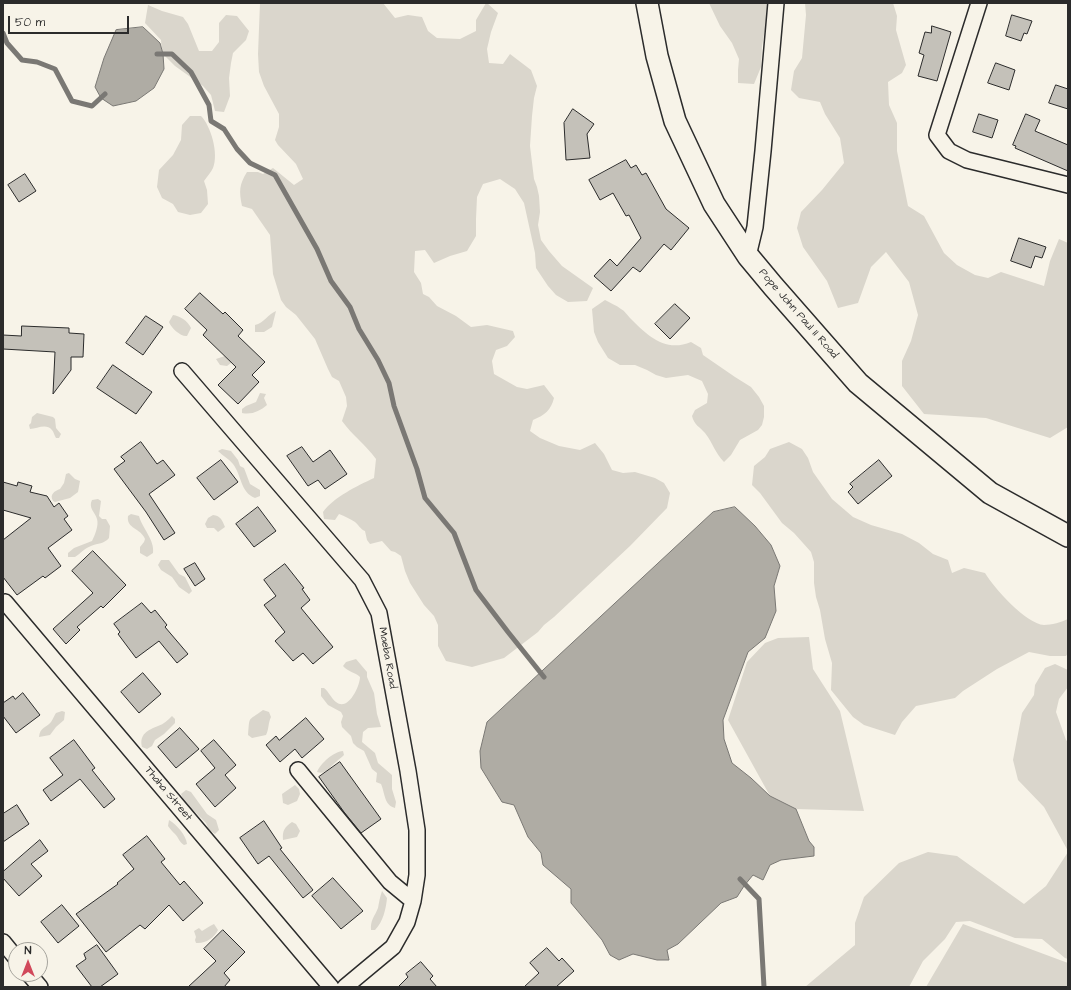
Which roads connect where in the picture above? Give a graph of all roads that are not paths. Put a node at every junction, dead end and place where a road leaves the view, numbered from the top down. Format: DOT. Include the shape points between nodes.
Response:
graph roads {
  1 [pos="647,3"];
  2 [pos="776,3"];
  3 [pos="979,3"];
  4 [pos="1067,186"];
  5 [pos="748,256"];
  6 [pos="182,371"];
  7 [pos="1068,536"];
  8 [pos="5,602"];
  9 [pos="298,770"];
  10 [pos="413,901"];
  11 [pos="331,987"];
  12 [pos="345,987"];
  1 -- 5 [label="main road, Pope John Paul II Road" via="657,56 674,121 714,204"];
  2 -- 5 [label="street" via="755,227"];
  3 -- 4 [label="street" via="937,135 949,152 967,160"];
  5 -- 7 [label="main road, Pope John Paul II Road" via="858,383 990,493"];
  6 -- 10 [label="street, Maeba Road" via="362,580 379,613 417,830 417,875"];
  8 -- 11 [label="street, Thaha Street"];
  9 -- 10 [label="street" via="390,882"];
  10 -- 12 [label="street, Maeba Road" via="407,922 393,947"];
}
